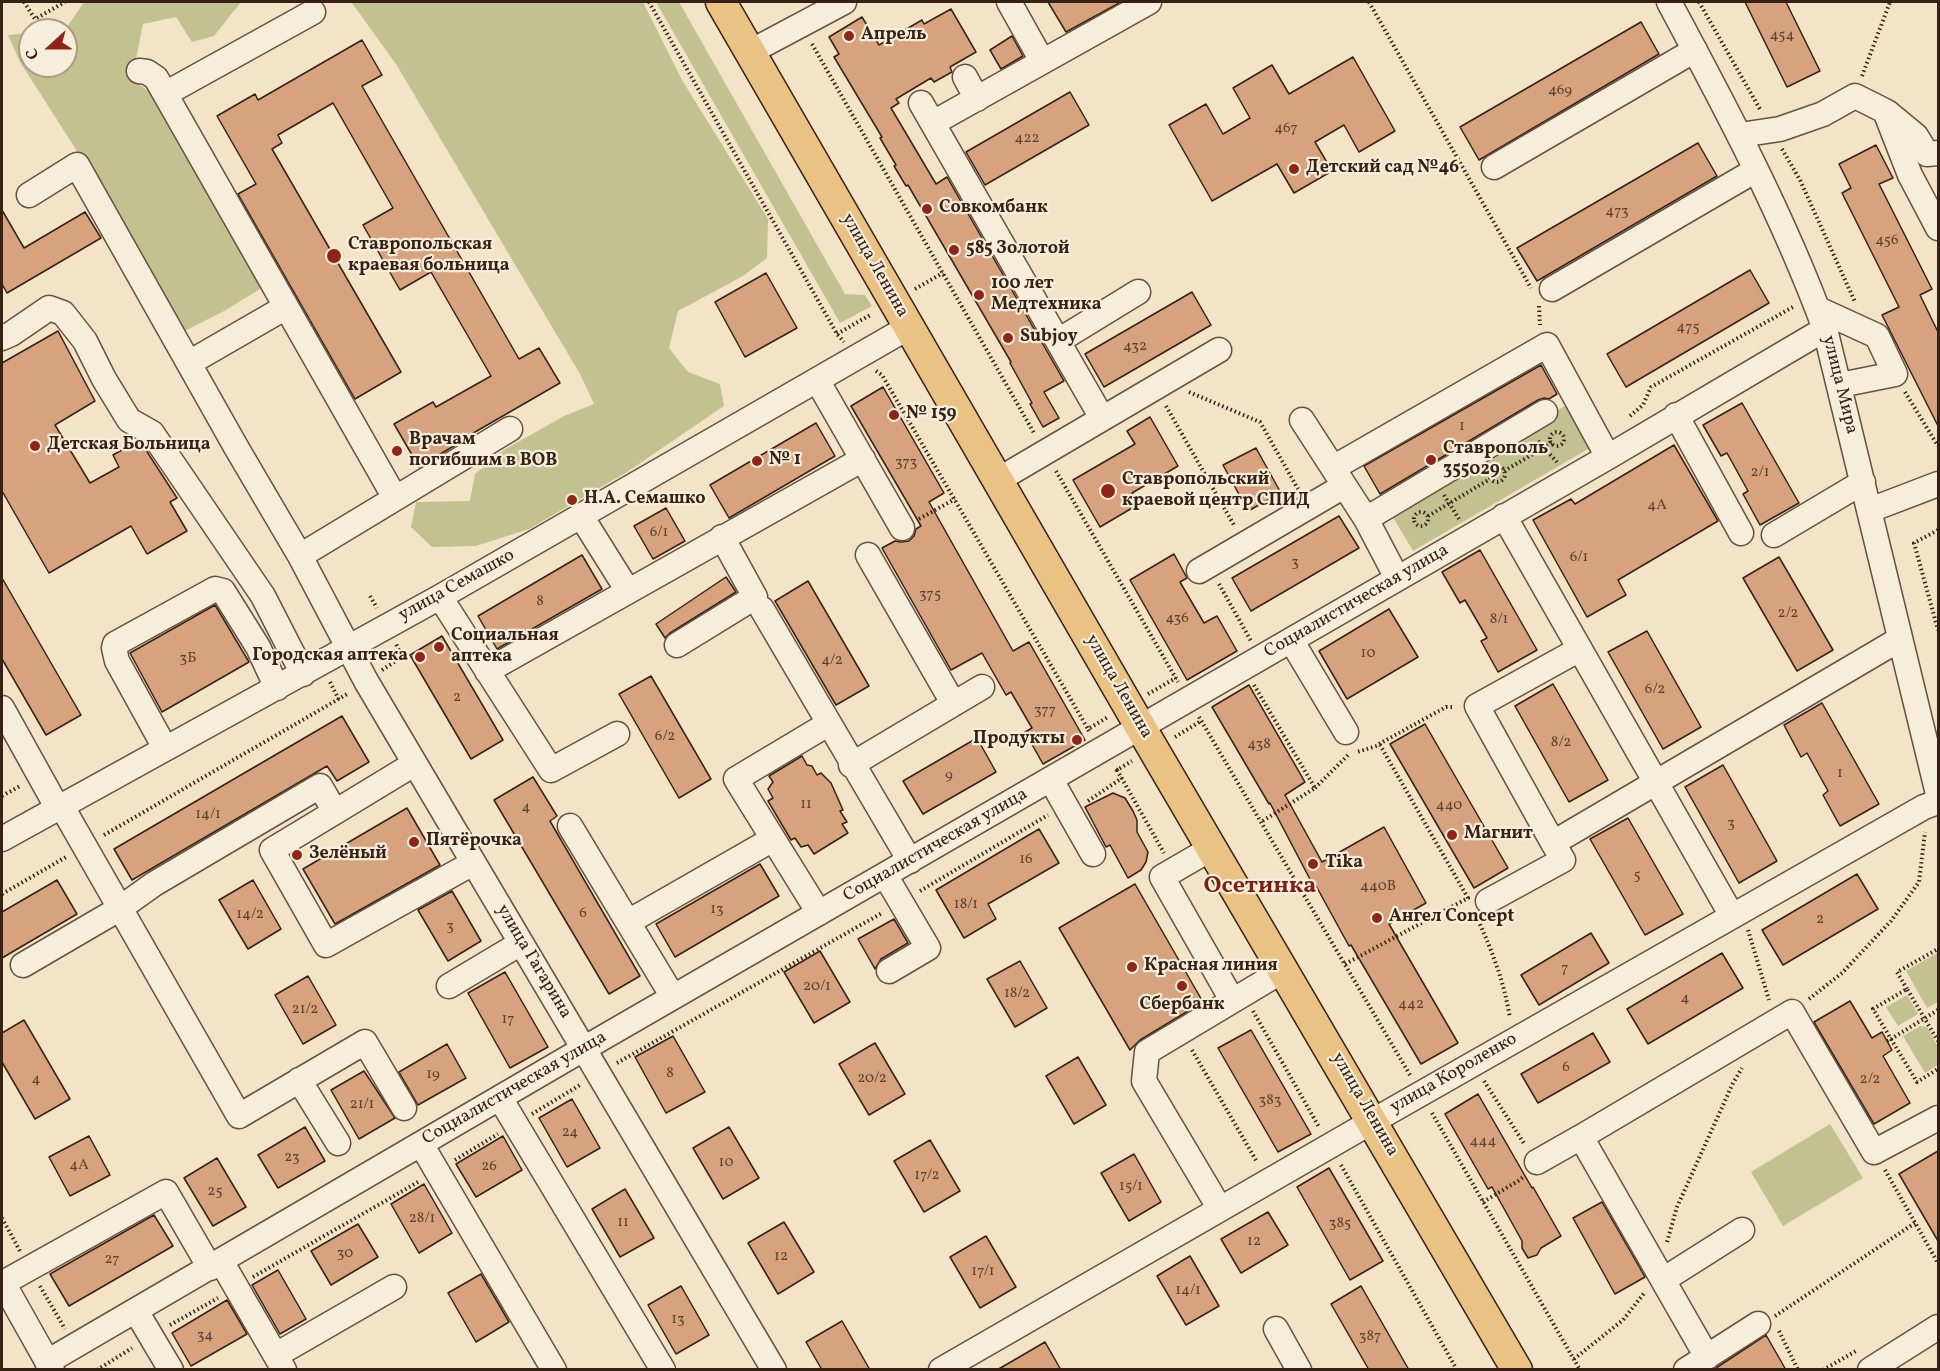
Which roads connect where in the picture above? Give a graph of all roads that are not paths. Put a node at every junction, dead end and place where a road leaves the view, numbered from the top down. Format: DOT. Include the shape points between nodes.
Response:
graph roads {
  1 [pos="721,2"];
  2 [pos="844,2"];
  3 [pos="1009,2"];
  4 [pos="1669,2"];
  5 [pos="1144,3"];
  6 [pos="313,12"];
  7 [pos="1695,50"];
  8 [pos="750,52"];
  9 [pos="1042,61"];
  10 [pos="139,71"];
  11 [pos="964,77"];
  12 [pos="165,94"];
  13 [pos="977,99"];
  14 [pos="921,103"];
  15 [pos="1885,111"];
  16 [pos="933,123"];
  17 [pos="1740,135"];
  18 [pos="1938,153"];
  19 [pos="1494,167"];
  20 [pos="1756,170"];
  21 [pos="29,195"];
  22 [pos="1938,228"];
  23 [pos="1138,292"];
  24 [pos="1542,296"];
  25 [pos="286,307"];
  26 [pos="1821,319"];
  27 [pos="909,327"];
  28 [pos="2,338"];
  29 [pos="1058,341"];
  30 [pos="1219,350"];
  31 [pos="189,363"];
  32 [pos="818,380"];
  33 [pos="1840,385"];
  34 [pos="1545,412"];
  35 [pos="1676,415"];
  36 [pos="1102,417"];
  37 [pos="1302,420"];
  38 [pos="510,429"];
  39 [pos="1608,457"];
  40 [pos="863,459"];
  41 [pos="1339,477"];
  42 [pos="998,480"];
  43 [pos="1863,482"];
  44 [pos="1938,484"];
  45 [pos="395,498"];
  46 [pos="1870,510"];
  47 [pos="581,516"];
  48 [pos="1504,516"];
  49 [pos="1366,519"];
  50 [pos="902,528"];
  51 [pos="1741,533"];
  52 [pos="1774,535"];
  53 [pos="722,537"];
  54 [pos="868,555"];
  55 [pos="300,556"];
  56 [pos="1207,575"];
  57 [pos="1397,578"];
  58 [pos="628,591"];
  59 [pos="440,597"];
  60 [pos="762,609"];
  61 [pos="1900,639"];
  62 [pos="1291,640"];
  63 [pos="677,645"];
  64 [pos="349,647"];
  65 [pos="1580,649"];
  66 [pos="487,671"];
  67 [pos="303,674"];
  68 [pos="982,687"];
  69 [pos="277,688"];
  70 [pos="953,703"];
  71 [pos="2,708"];
  72 [pos="828,724"];
  73 [pos="1141,728"];
  74 [pos="1346,732"];
  75 [pos="616,734"];
  76 [pos="165,748"];
  77 [pos="414,764"];
  78 [pos="851,765"];
  79 [pos="1051,780"];
  80 [pos="1656,783"];
  81 [pos="1934,801"];
  82 [pos="59,806"];
  83 [pos="335,812"];
  84 [pos="570,825"];
  85 [pos="2,839"];
  86 [pos="773,839"];
  87 [pos="1553,843"];
  88 [pos="1212,848"];
  89 [pos="1093,854"];
  90 [pos="910,861"];
  91 [pos="473,863"];
  92 [pos="885,875"];
  93 [pos="1476,905"];
  94 [pos="119,909"];
  95 [pos="819,913"];
  96 [pos="628,922"];
  97 [pos="1740,923"];
  98 [pos="521,943"];
  99 [pos="23,965"];
  100 [pos="1284,970"];
  101 [pos="889,971"];
  102 [pos="449,986"];
  103 [pos="673,997"];
  104 [pos="1238,997"];
  105 [pos="585,1048"];
  106 [pos="299,1080"];
  107 [pos="500,1098"];
  108 [pos="404,1108"];
  109 [pos="1938,1118"];
  110 [pos="1373,1121"];
  111 [pos="1581,1137"];
  112 [pos="338,1143"];
  113 [pos="421,1144"];
  114 [pos="1537,1162"];
  115 [pos="1220,1209"];
  116 [pos="1742,1230"];
  117 [pos="215,1264"];
  118 [pos="1661,1276"];
  119 [pos="2,1282"];
  120 [pos="394,1287"];
  121 [pos="136,1311"];
  122 [pos="1765,1321"];
  123 [pos="1938,1328"];
  124 [pos="1276,1329"];
  125 [pos="1707,1357"];
  126 [pos="280,1362"];
  127 [pos="50,1366"];
  128 [pos="171,1370"];
  129 [pos="554,1370"];
  130 [pos="663,1370"];
  131 [pos="774,1370"];
  132 [pos="941,1370"];
  133 [pos="1299,1370"];
  134 [pos="1517,1370"];
  135 [pos="1686,1370"];
  136 [pos="1870,1370"];
  1 -- 8 [label="main road, улица Ленина"];
  2 -- 8 [label="street"];
  3 -- 9 [label="street"];
  4 -- 7 [label="street, улица Мира"];
  5 -- 9 [label="street"];
  6 -- 12 [label="street"];
  7 -- 17 [label="street, улица Мира"];
  7 -- 19 [label="street"];
  8 -- 27 [label="main road, улица Ленина"];
  9 -- 13 [label="street"];
  10 -- 12 [label="street" via="156,78"];
  11 -- 13 [label="street"];
  12 -- 25 [label="street"];
  13 -- 16 [label="street"];
  14 -- 16 [label="street"];
  15 -- 17 [label="street" via="1855,96 1823,114 1772,130"];
  15 -- 18 [label="street" via="1916,136 1927,154"];
  15 -- 22 [label="street" via="1910,175"];
  16 -- 29 [label="street"];
  17 -- 20 [label="street, улица Мира"];
  20 -- 24 [label="street"];
  20 -- 26 [label="street, улица Мира"];
  21 -- 31 [label="street, улица Гагарина" via="77,165"];
  23 -- 29 [label="street"];
  25 -- 31 [label="street"];
  25 -- 45 [label="street"];
  26 -- 33 [label="street, улица Мира"];
  26 -- 33 [label="street" via="1876,336 1895,374"];
  26 -- 35 [label="street, Социалистическая улица"];
  27 -- 32 [label="street, улица Семашко"];
  27 -- 42 [label="main road, улица Ленина"];
  28 -- 67 [label="street" via="50,308 63,313 85,341 129,420 152,433 263,596"];
  29 -- 36 [label="street"];
  30 -- 36 [label="street"];
  31 -- 55 [label="street, улица Гагарина"];
  32 -- 40 [label="street"];
  32 -- 47 [label="street, улица Семашко"];
  33 -- 43 [label="street, улица Мира"];
  34 -- 49 [label="street"];
  35 -- 39 [label="street, Социалистическая улица"];
  35 -- 51 [label="street"];
  36 -- 42 [label="street"];
  37 -- 41 [label="street"];
  38 -- 45 [label="street"];
  39 -- 41 [label="street" via="1547,345"];
  39 -- 48 [label="street, Социалистическая улица"];
  40 -- 50 [label="street"];
  40 -- 53 [label="street"];
  41 -- 49 [label="street"];
  41 -- 56 [label="street" via="1308,507 1245,544"];
  42 -- 73 [label="main road, улица Ленина"];
  43 -- 46 [label="street, улица Мира"];
  43 -- 52 [label="street"];
  44 -- 46 [label="street"];
  45 -- 55 [label="street"];
  46 -- 61 [label="street, улица Мира"];
  47 -- 58 [label="street"];
  47 -- 59 [label="street, улица Семашко"];
  48 -- 57 [label="street, Социалистическая улица"];
  48 -- 65 [label="street"];
  49 -- 57 [label="street"];
  53 -- 58 [label="street"];
  53 -- 63 [label="street" via="754,597"];
  54 -- 70 [label="street"];
  55 -- 64 [label="street, улица Гагарина"];
  57 -- 62 [label="street, Социалистическая улица"];
  58 -- 66 [label="street"];
  59 -- 64 [label="street, улица Семашко"];
  59 -- 66 [label="street"];
  60 -- 72 [label="street"];
  61 -- 80 [label="street"];
  61 -- 81 [label="street, улица Мира"];
  62 -- 73 [label="street, Социалистическая улица"];
  62 -- 74 [label="street"];
  64 -- 67 [label="street, улица Семашко"];
  64 -- 77 [label="street, улица Гагарина"];
  65 -- 80 [label="street"];
  65 -- 87 [label="street" via="1477,706"];
  66 -- 75 [label="street" via="551,770"];
  67 -- 69 [label="street, улица Семашко"];
  68 -- 70 [label="street"];
  69 -- 76 [label="street, улица Семашко"];
  69 -- 76 [label="street" via="258,647 223,591 215,589 114,648 117,661"];
  70 -- 78 [label="street"];
  71 -- 82 [label="street"];
  72 -- 78 [label="street"];
  72 -- 86 [label="street" via="736,779"];
  73 -- 79 [label="street, Социалистическая улица"];
  73 -- 88 [label="main road, улица Ленина"];
  76 -- 82 [label="street, улица Семашко"];
  77 -- 83 [label="street"];
  77 -- 91 [label="street, улица Гагарина"];
  78 -- 90 [label="street"];
  79 -- 89 [label="street"];
  79 -- 90 [label="street, Социалистическая улица"];
  80 -- 87 [label="street"];
  80 -- 97 [label="street"];
  81 -- 97 [label="street, улица Короленко"];
  82 -- 85 [label="street, улица Семашко"];
  82 -- 94 [label="street"];
  83 -- 91 [label="street" via="273,850 326,945"];
  83 -- 94 [label="street" via="320,786 154,884"];
  84 -- 96 [label="street"];
  86 -- 95 [label="street"];
  86 -- 96 [label="street"];
  87 -- 93 [label="street" via="1563,860"];
  88 -- 100 [label="main road, улица Ленина"];
  88 -- 104 [label="street" via="1168,874"];
  90 -- 92 [label="street, Социалистическая улица"];
  91 -- 98 [label="street, улица Гагарина"];
  92 -- 95 [label="street, Социалистическая улица"];
  92 -- 101 [label="street" via="928,948"];
  94 -- 99 [label="street"];
  94 -- 106 [label="street" via="239,1116"];
  95 -- 103 [label="street, Социалистическая улица"];
  96 -- 103 [label="street"];
  97 -- 110 [label="street, улица Короленко"];
  98 -- 102 [label="street"];
  98 -- 105 [label="street, улица Гагарина"];
  100 -- 104 [label="street"];
  100 -- 110 [label="main road, улица Ленина"];
  103 -- 105 [label="street, Социалистическая улица"];
  104 -- 115 [label="street" via="1147,1052 1144,1081"];
  105 -- 107 [label="street, Социалистическая улица"];
  105 -- 131 [label="street, улица Гагарина"];
  106 -- 108 [label="street" via="364,1042"];
  106 -- 112 [label="street"];
  107 -- 113 [label="street, Социалистическая улица"];
  107 -- 130 [label="street"];
  109 -- 111 [label="street" via="1874,1152 1792,1012"];
  110 -- 115 [label="street, улица Короленко"];
  110 -- 134 [label="main road, улица Ленина"];
  111 -- 114 [label="street"];
  111 -- 118 [label="street"];
  113 -- 117 [label="street, Социалистическая улица"];
  113 -- 129 [label="street"];
  115 -- 132 [label="street, улица Короленко"];
  116 -- 118 [label="street"];
  117 -- 119 [label="street" via="166,1192"];
  117 -- 121 [label="street, Социалистическая улица"];
  117 -- 126 [label="street"];
  118 -- 125 [label="street"];
  119 -- 127 [label="street"];
  120 -- 126 [label="street"];
  121 -- 127 [label="street, Социалистическая улица"];
  121 -- 128 [label="street"];
  122 -- 125 [label="street"];
  123 -- 136 [label="street"];
  124 -- 133 [label="street"];
  125 -- 135 [label="street"];
}
